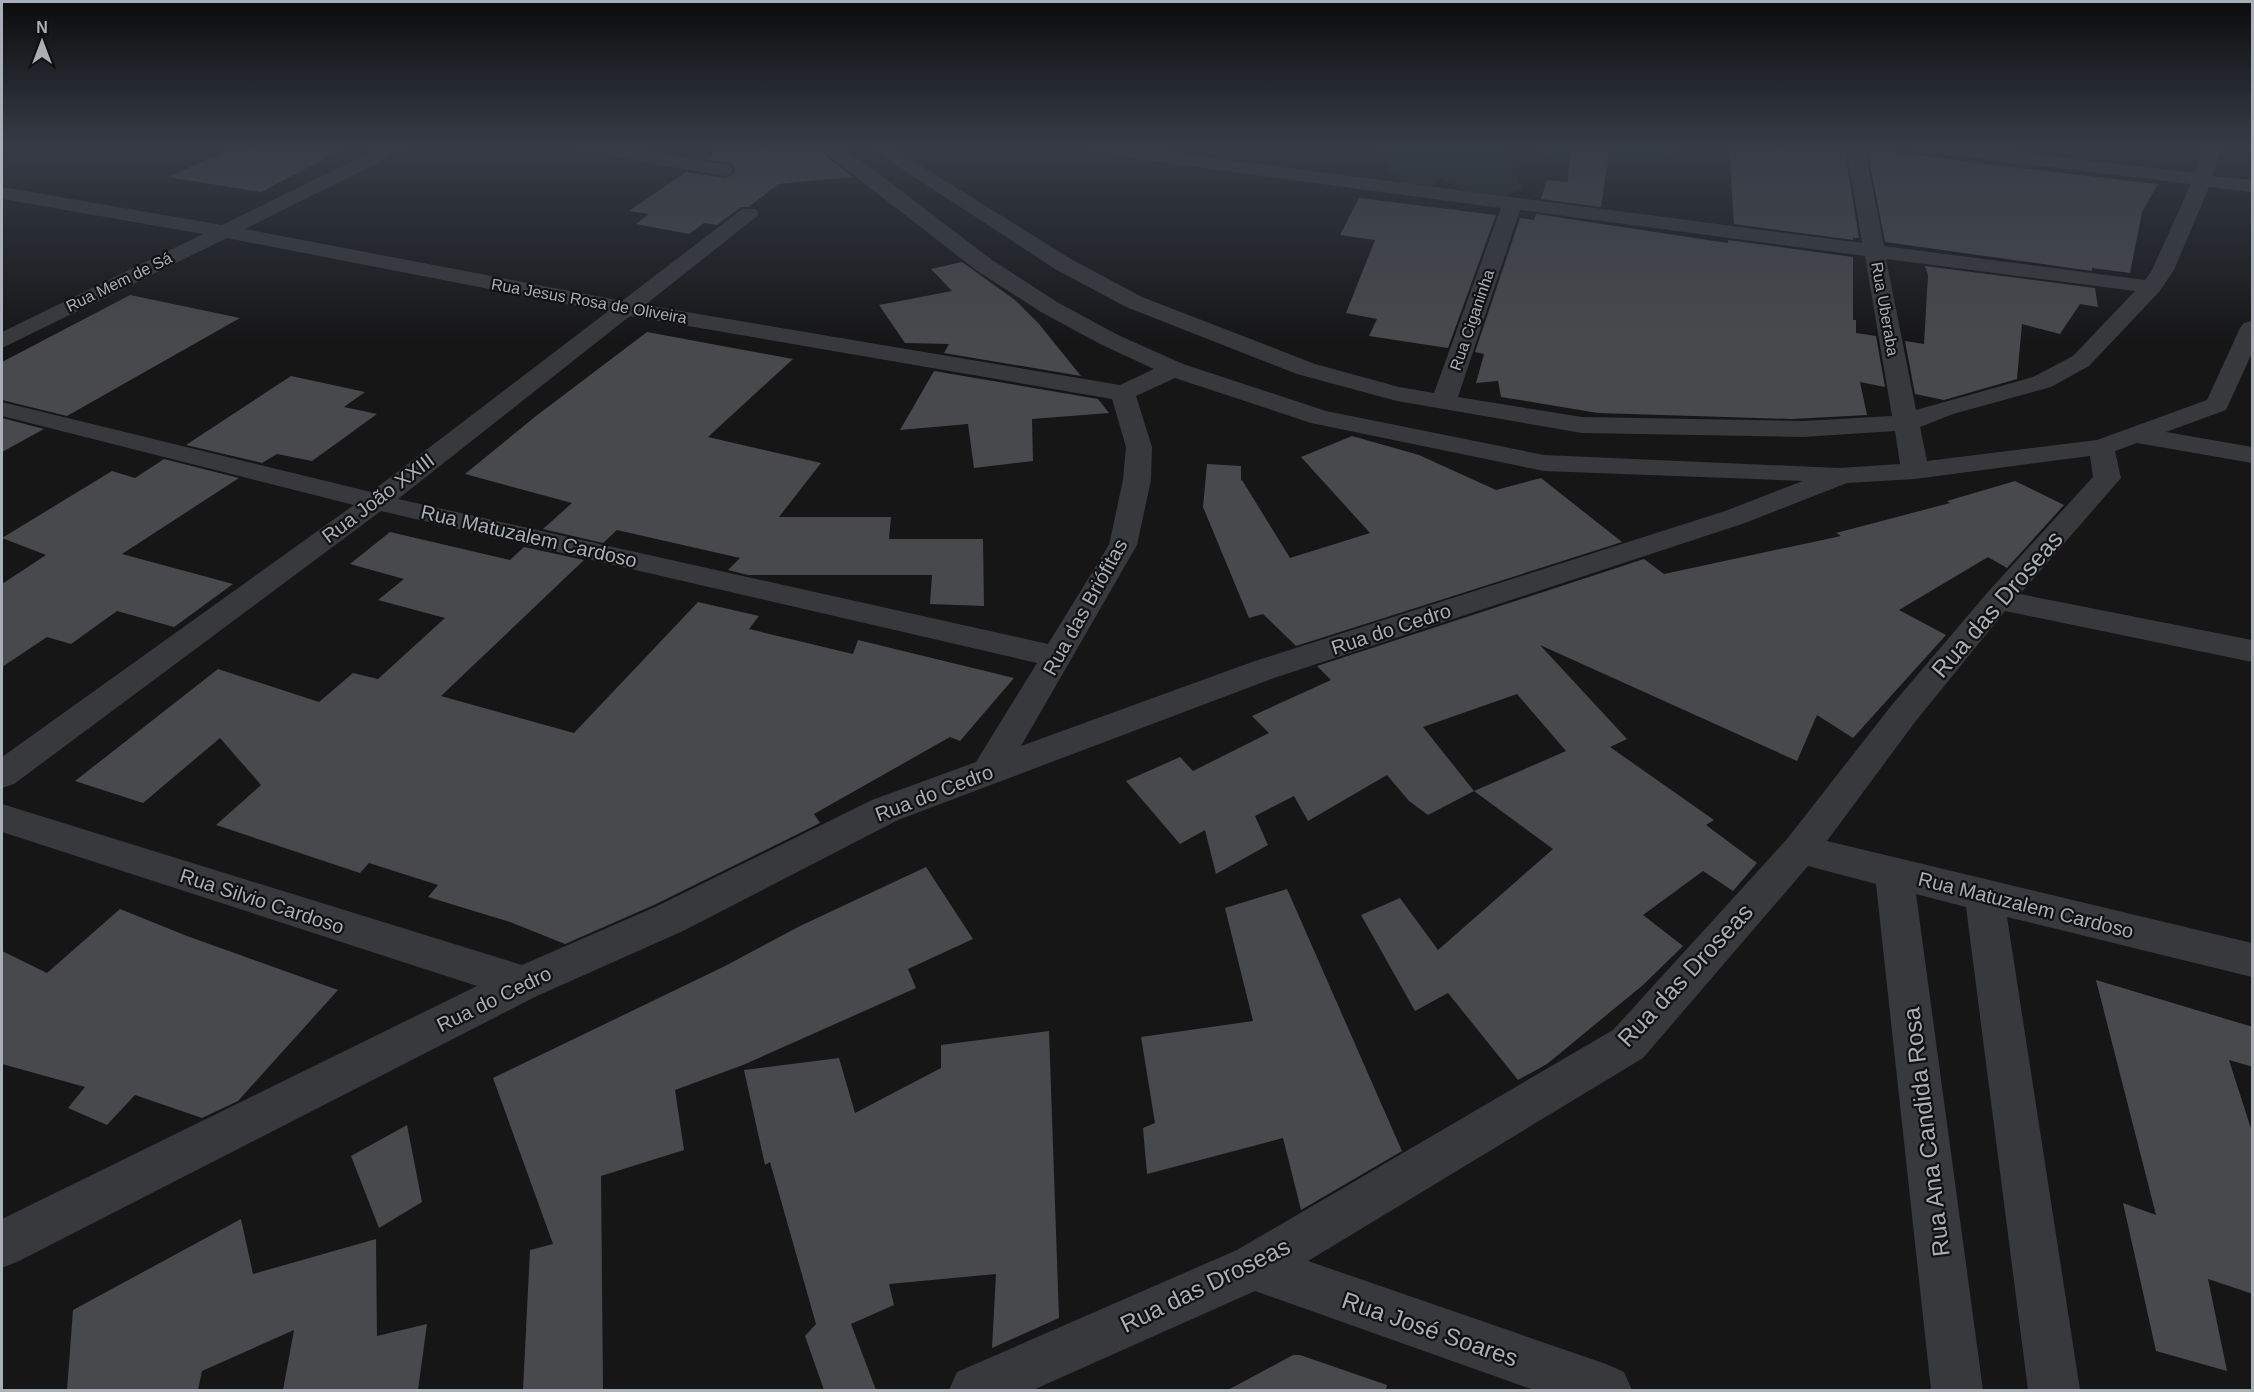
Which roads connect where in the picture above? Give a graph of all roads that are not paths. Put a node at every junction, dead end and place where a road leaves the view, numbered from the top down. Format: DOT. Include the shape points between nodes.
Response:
graph roads {
  1 [pos="102,211"];
  2 [pos="263,211"];
  3 [pos="914,211"];
  4 [pos="979,211"];
  5 [pos="1510,211"];
  6 [pos="1574,211"];
  7 [pos="1867,211"];
  8 [pos="2188,211"];
  9 [pos="749,213"];
  10 [pos="221,231"];
  11 [pos="1874,250"];
  12 [pos="2151,287"];
  13 [pos="1128,299"];
  14 [pos="624,308"];
  15 [pos="1075,321"];
  16 [pos="2253,328"];
  17 [pos="2,341"];
  18 [pos="1174,369"];
  19 [pos="1123,393"];
  20 [pos="1443,403"];
  21 [pos="2,409"];
  22 [pos="1906,423"];
  23 [pos="2117,441"];
  24 [pos="2253,455"];
  25 [pos="1915,471"];
  26 [pos="1843,475"];
  27 [pos="376,502"];
  28 [pos="1998,600"];
  29 [pos="2253,651"];
  30 [pos="1058,657"];
  31 [pos="988,772"];
  32 [pos="2,775"];
  33 [pos="2,818"];
  34 [pos="1800,849"];
  35 [pos="1894,873"];
  36 [pos="1984,896"];
  37 [pos="2253,960"];
  38 [pos="524,983"];
  39 [pos="2,1244"];
  40 [pos="1254,1267"];
  41 [pos="975,1390"];
  42 [pos="1605,1390"];
  43 [pos="1957,1390"];
  44 [pos="2054,1390"];
  1 -- 10 [label="street, Rua Jesus Rosa de Oliveira"];
  2 -- 10 [label="street, Rua Mem de Sá"];
  3 -- 15 [label="street" via="984,266"];
  4 -- 13 [label="street"];
  5 -- 20 [label="street, Rua Ciganinha"];
  6 -- 11 [label="street"];
  7 -- 11 [label="street, Rua Uberaba"];
  8 -- 12 [label="street" via="2163,270"];
  9 -- 14 [label="street, Rua João XXIII"];
  10 -- 14 [label="street, Rua Jesus Rosa de Oliveira"];
  10 -- 17 [label="street, Rua Mem de Sá"];
  11 -- 12 [label="street"];
  11 -- 22 [label="street, Rua Uberaba"];
  12 -- 22 [label="street" via="2081,361 2042,382"];
  13 -- 15 [label="street"];
  13 -- 20 [label="street" via="1306,369"];
  14 -- 19 [label="street, Rua Jesus Rosa de Oliveira"];
  14 -- 27 [label="street, Rua João XXIII"];
  15 -- 18 [label="street"];
  16 -- 23 [label="street" via="2217,405"];
  18 -- 19 [label="street"];
  18 -- 26 [label="street" via="1320,418 1544,463"];
  19 -- 30 [label="street, Rua das Briófitas" via="1139,447 1131,514 1123,545"];
  20 -- 22 [label="street" via="1582,425 1803,429"];
  21 -- 27 [label="street, Rua Matuzalem Cardoso"];
  22 -- 25 [label="street, Rua Uberaba"];
  23 -- 24 [label="street"];
  23 -- 25 [label="street, Rua do Cedro"];
  23 -- 28 [label="street, Rua das Droseas" via="2107,478"];
  25 -- 26 [label="street, Rua do Cedro"];
  26 -- 31 [label="street, Rua do Cedro" via="1735,518 1263,670"];
  27 -- 30 [label="street, Rua Matuzalem Cardoso"];
  27 -- 32 [label="street, Rua João XXIII"];
  28 -- 29 [label="street"];
  28 -- 34 [label="street, Rua das Droseas" via="1903,714"];
  30 -- 31 [label="street, Rua das Briófitas"];
  31 -- 38 [label="street, Rua do Cedro" via="885,810 669,919"];
  33 -- 38 [label="street, Rua Silvio Cardoso"];
  34 -- 35 [label="street, Rua Matuzalem Cardoso"];
  34 -- 40 [label="street, Rua das Droseas" via="1628,1044"];
  35 -- 36 [label="street, Rua Matuzalem Cardoso"];
  35 -- 43 [label="street, Rua Ana Candida Rosa"];
  36 -- 37 [label="street, Rua Matuzalem Cardoso"];
  36 -- 44 [label="street"];
  38 -- 39 [label="street, Rua do Cedro"];
  40 -- 41 [label="street, Rua das Droseas"];
  40 -- 42 [label="street, Rua José Soares"];
}
